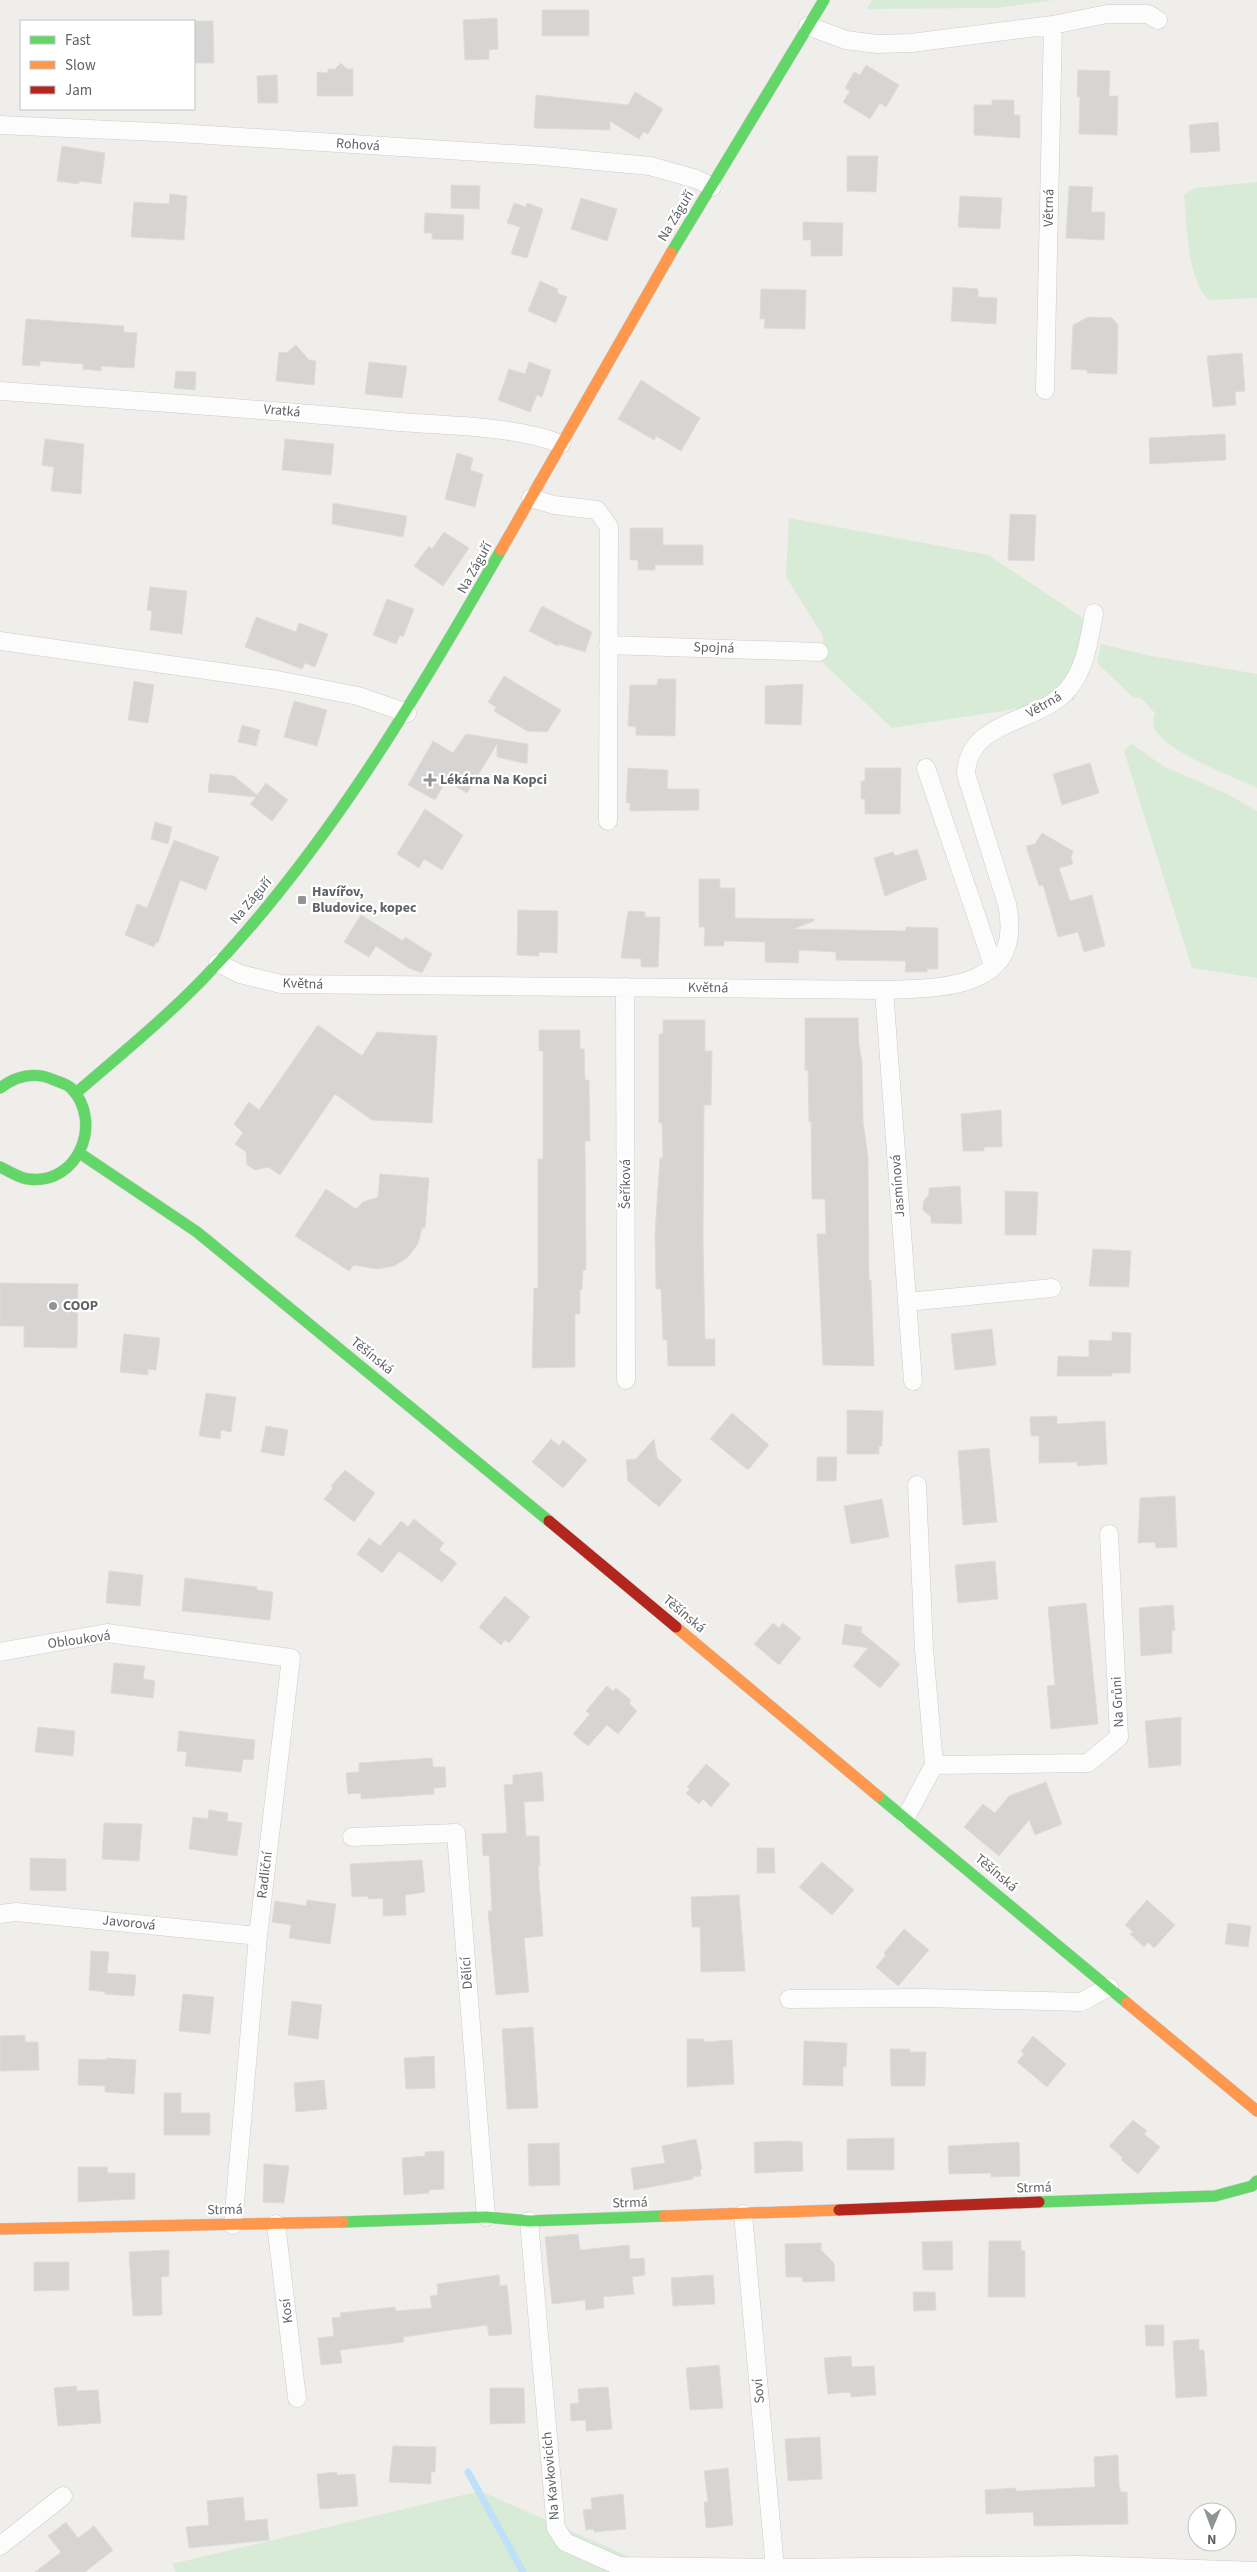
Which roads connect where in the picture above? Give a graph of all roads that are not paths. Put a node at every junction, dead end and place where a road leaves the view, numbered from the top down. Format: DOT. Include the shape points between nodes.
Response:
graph roads {
  1 [pos="824,0"];
  2 [pos="1158,20"];
  3 [pos="808,26"];
  4 [pos="1053,26"];
  5 [pos="0,125"];
  6 [pos="712,186"];
  7 [pos="1045,390"];
  8 [pos="0,391"];
  9 [pos="561,444"];
  10 [pos="531,498"];
  11 [pos="1094,613"];
  12 [pos="0,642"];
  13 [pos="608,645"];
  14 [pos="819,652"];
  15 [pos="406,713"];
  16 [pos="926,768"];
  17 [pos="966,774"];
  18 [pos="608,821"];
  19 [pos="218,963"];
  20 [pos="993,965"];
  21 [pos="625,987"];
  22 [pos="884,990"];
  23 [pos="0,1088"];
  24 [pos="76,1093"];
  25 [pos="81,1154"];
  26 [pos="0,1167"];
  27 [pos="1052,1288"];
  28 [pos="907,1302"];
  29 [pos="626,1380"];
  30 [pos="913,1381"];
  31 [pos="917,1485"];
  32 [pos="1109,1534"];
  33 [pos="158,1640"];
  34 [pos="0,1652"];
  35 [pos="934,1765"];
  36 [pos="906,1817"];
  37 [pos="352,1837"];
  38 [pos="0,1914"];
  39 [pos="258,1936"];
  40 [pos="1108,1988"];
  41 [pos="789,1998"];
  42 [pos="1257,2112"];
  43 [pos="1257,2181"];
  44 [pos="743,2214"];
  45 [pos="486,2217"];
  46 [pos="530,2221"];
  47 [pos="276,2224"];
  48 [pos="233,2225"];
  49 [pos="0,2229"];
  50 [pos="297,2398"];
  51 [pos="63,2496"];
  52 [pos="0,2546"];
  53 [pos="775,2568"];
  54 [pos="1257,2571"];
  1 -- 3 [label="street, Na Záguří"];
  2 -- 4 [label="street" via="1148,14 1107,14"];
  3 -- 4 [label="street" via="837,38 877,44"];
  3 -- 6 [label="street, Na Záguří"];
  4 -- 7 [label="street, Větrná"];
  5 -- 6 [label="street, Rohová" via="542,156 650,166"];
  6 -- 9 [label="street, Na Záguří"];
  8 -- 9 [label="street, Vratká" via="522,433"];
  9 -- 10 [label="street, Na Záguří"];
  10 -- 13 [label="street" via="554,505 596,510 609,527"];
  10 -- 15 [label="street, Na Záguří" via="469,610"];
  11 -- 17 [label="street, Větrná" via="1085,657 1069,688 1051,704 982,738 970,754"];
  12 -- 15 [label="street" via="319,687"];
  13 -- 14 [label="street, Spojná"];
  13 -- 18 [label="street"];
  15 -- 19 [label="street, Na Záguří" via="313,847"];
  16 -- 20 [label="street"];
  17 -- 20 [label="street, Květná" via="1009,915 1006,945"];
  19 -- 21 [label="street, Květná" via="240,974 281,984"];
  19 -- 24 [label="street, Na Záguří" via="171,1011"];
  20 -- 22 [label="street, Květná" via="966,983"];
  21 -- 22 [label="street, Květná"];
  21 -- 29 [label="street, Šeříková"];
  22 -- 28 [label="street, Jasmínová"];
  23 -- 24 [label="street" via="10,1080 34,1074 57,1078"];
  24 -- 25 [label="street" via="87,1114 87,1138"];
  25 -- 26 [label="street" via="64,1172 40,1180 16,1177"];
  25 -- 36 [label="street, Těšínská" via="204,1238"];
  27 -- 28 [label="street"];
  28 -- 30 [label="street, Jasmínová"];
  31 -- 35 [label="street" via="924,1649"];
  32 -- 35 [label="street, Na Grůni" via="1119,1737 1088,1763"];
  33 -- 34 [label="street, Oblouková" via="107,1633"];
  33 -- 39 [label="street, Radliční" via="291,1658"];
  35 -- 36 [label="street"];
  36 -- 40 [label="street, Těšínská"];
  37 -- 45 [label="street, Dělící" via="456,1832"];
  38 -- 39 [label="street, Javorová" via="16,1912"];
  39 -- 48 [label="street, Radliční"];
  40 -- 41 [label="street" via="1081,2002"];
  40 -- 42 [label="street, Těšínská"];
  43 -- 44 [label="street, Strmá" via="1252,2186 1216,2196"];
  44 -- 46 [label="street, Strmá"];
  44 -- 53 [label="street, Soví"];
  45 -- 46 [label="street, Strmá"];
  45 -- 47 [label="street, Strmá"];
  46 -- 53 [label="street, Na Kavkovicích" via="556,2528 565,2542 619,2566"];
  47 -- 48 [label="street, Strmá"];
  47 -- 50 [label="street, Kosí"];
  48 -- 49 [label="street, Strmá"];
  51 -- 52 [label="street"];
  53 -- 54 [label="street, Na Kavkovicích" via="1081,2565"];
}
